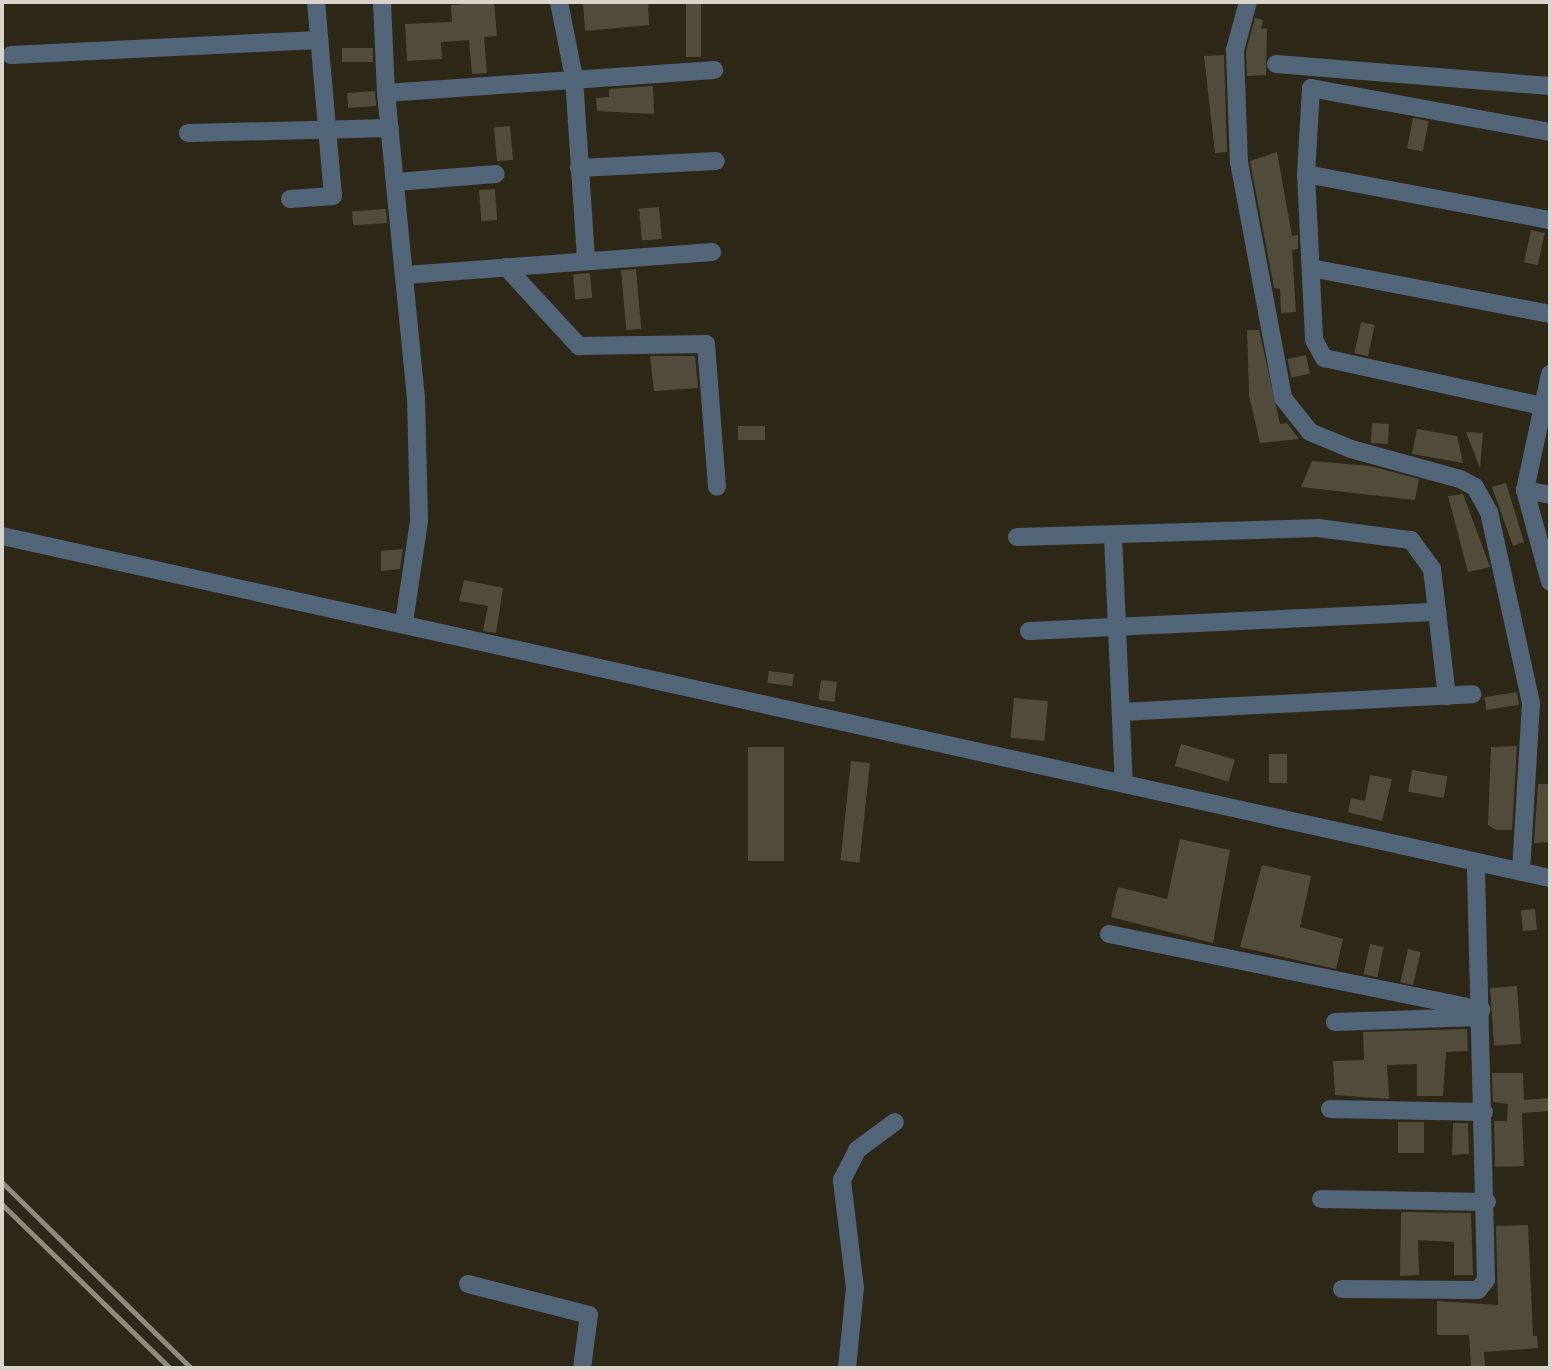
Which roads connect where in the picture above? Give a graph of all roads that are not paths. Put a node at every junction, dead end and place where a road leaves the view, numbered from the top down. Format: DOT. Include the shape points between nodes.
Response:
graph roads {
  1 [pos="316,2"];
  2 [pos="383,2"];
  3 [pos="559,2"];
  4 [pos="1248,2"];
  5 [pos="319,40"];
  6 [pos="11,55"];
  7 [pos="1276,64"];
  8 [pos="1312,67"];
  9 [pos="714,70"];
  10 [pos="574,78"];
  11 [pos="1550,86"];
  12 [pos="1311,88"];
  13 [pos="386,93"];
  14 [pos="390,128"];
  15 [pos="327,129"];
  16 [pos="1550,132"];
  17 [pos="188,133"];
  18 [pos="716,162"];
  19 [pos="579,168"];
  20 [pos="496,174"];
  21 [pos="1306,174"];
  22 [pos="396,182"];
  23 [pos="290,200"];
  24 [pos="1550,220"];
  25 [pos="712,252"];
  26 [pos="586,258"];
  27 [pos="506,267"];
  28 [pos="1311,268"];
  29 [pos="406,275"];
  30 [pos="1550,314"];
  31 [pos="1550,374"];
  32 [pos="1547,407"];
  33 [pos="717,487"];
  34 [pos="1525,489"];
  35 [pos="1550,495"];
  36 [pos="2,536"];
  37 [pos="1113,536"];
  38 [pos="1017,537"];
  39 [pos="1550,582"];
  40 [pos="1438,612"];
  41 [pos="404,623"];
  42 [pos="1117,627"];
  43 [pos="1029,631"];
  44 [pos="1473,694"];
  45 [pos="1447,696"];
  46 [pos="1121,712"];
  47 [pos="1124,783"];
  48 [pos="1476,862"];
  49 [pos="1521,872"];
  50 [pos="1550,883"];
  51 [pos="1109,934"];
  52 [pos="1481,1014"];
  53 [pos="1335,1022"];
  54 [pos="1330,1109"];
  55 [pos="1484,1112"];
  56 [pos="895,1122"];
  57 [pos="1321,1199"];
  58 [pos="1487,1202"];
  59 [pos="468,1284"];
  60 [pos="1342,1289"];
  61 [pos="582,1368"];
  62 [pos="847,1368"];
  1 -- 5 [label="street"];
  2 -- 13 [label="street"];
  3 -- 10 [label="street"];
  4 -- 49 [label="street" via="1235,50 1239,162 1283,398 1310,432 1351,449 1460,479 1475,487 1489,512 1531,703"];
  5 -- 6 [label="street"];
  5 -- 15 [label="street"];
  7 -- 8 [label="street"];
  8 -- 11 [label="street"];
  8 -- 12 [label="street"];
  9 -- 10 [label="street"];
  10 -- 13 [label="street"];
  10 -- 19 [label="street"];
  12 -- 16 [label="street"];
  12 -- 21 [label="street"];
  13 -- 14 [label="street"];
  14 -- 15 [label="street"];
  14 -- 22 [label="street"];
  15 -- 17 [label="street"];
  15 -- 23 [label="street" via="333,196"];
  18 -- 19 [label="street"];
  19 -- 26 [label="street"];
  20 -- 22 [label="street"];
  21 -- 24 [label="street"];
  21 -- 28 [label="street"];
  22 -- 29 [label="street"];
  25 -- 26 [label="street"];
  26 -- 27 [label="street"];
  27 -- 29 [label="street"];
  27 -- 33 [label="street" via="579,346 706,344"];
  28 -- 30 [label="street"];
  28 -- 32 [label="street" via="1314,340 1324,358"];
  29 -- 41 [label="street" via="419,521"];
  31 -- 32 [label="street"];
  32 -- 34 [label="street"];
  34 -- 35 [label="street"];
  34 -- 39 [label="street"];
  36 -- 41 [label="street"];
  37 -- 38 [label="street"];
  37 -- 40 [label="street" via="1318,528 1394,534 1422,549"];
  37 -- 42 [label="street"];
  40 -- 42 [label="street"];
  40 -- 45 [label="street"];
  41 -- 47 [label="street"];
  42 -- 43 [label="street"];
  42 -- 46 [label="street"];
  44 -- 45 [label="street"];
  45 -- 46 [label="street"];
  46 -- 47 [label="street"];
  47 -- 48 [label="street"];
  48 -- 49 [label="street"];
  48 -- 52 [label="street"];
  49 -- 50 [label="street"];
  51 -- 52 [label="street"];
  52 -- 53 [label="street"];
  52 -- 55 [label="street"];
  54 -- 55 [label="street"];
  55 -- 58 [label="street"];
  56 -- 62 [label="street" via="857,1150 842,1180 855,1288"];
  57 -- 58 [label="street"];
  58 -- 60 [label="street" via="1489,1267 1478,1290"];
  59 -- 61 [label="street" via="589,1315"];
}
